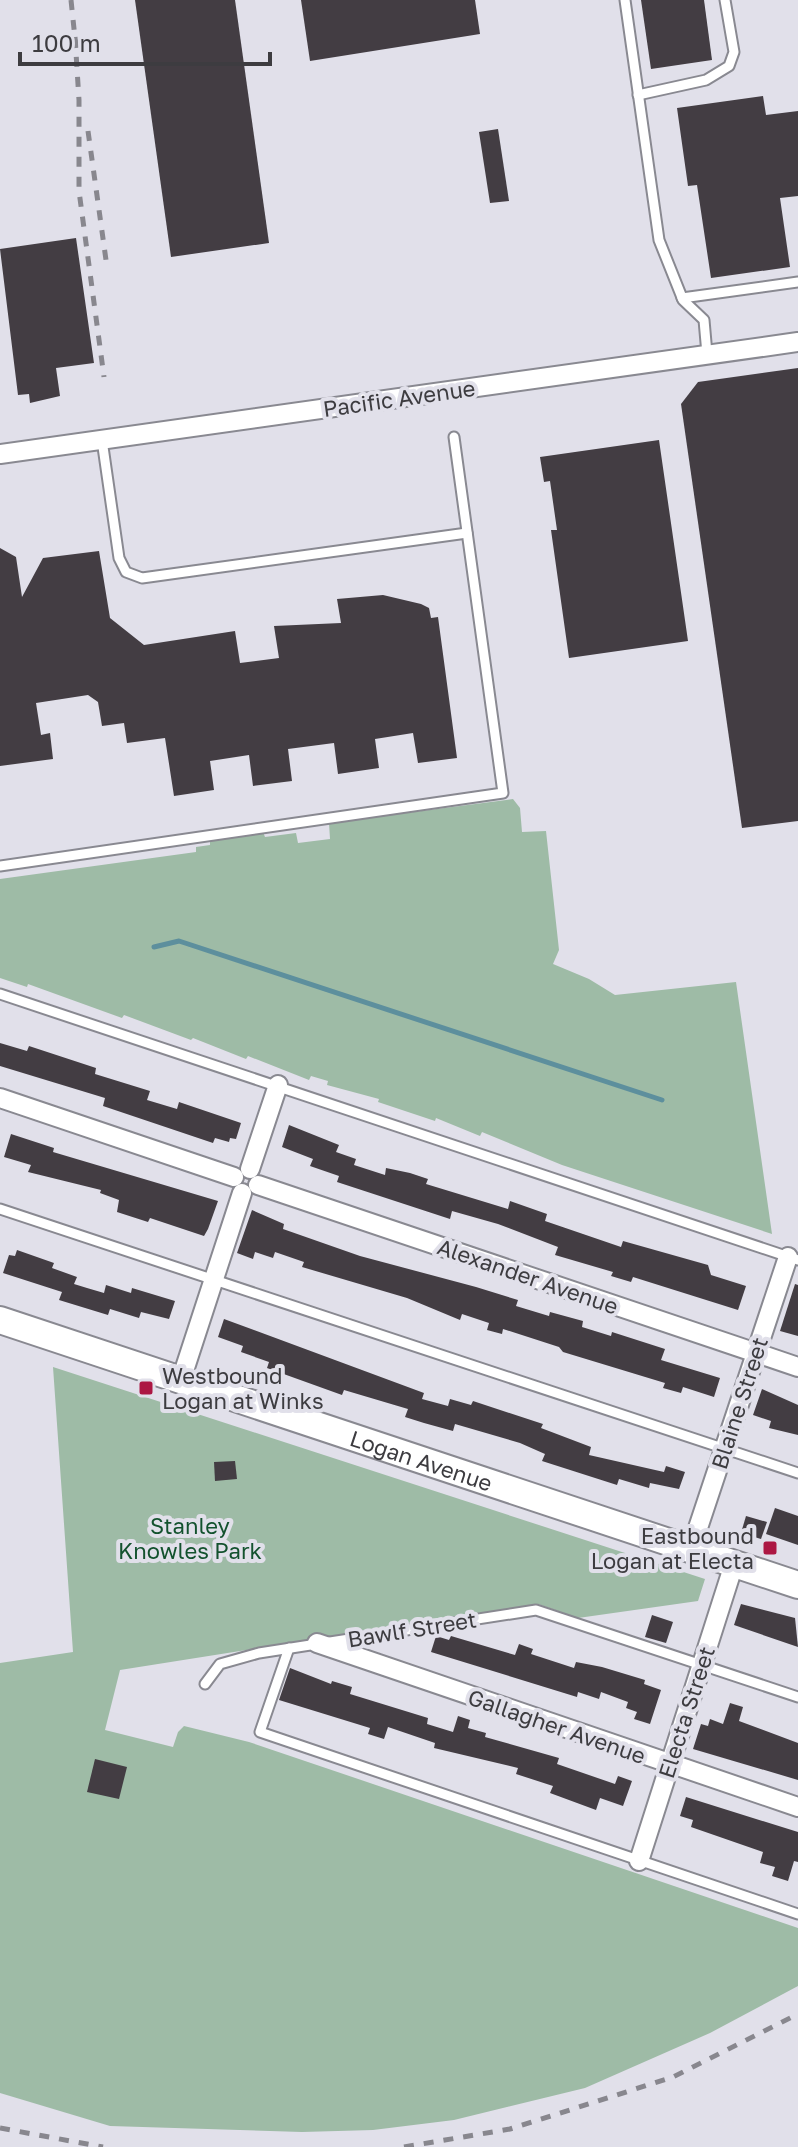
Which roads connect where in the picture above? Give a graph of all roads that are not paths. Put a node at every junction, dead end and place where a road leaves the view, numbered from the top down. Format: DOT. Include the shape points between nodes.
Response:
graph roads {
  1 [pos="625,0"];
  2 [pos="725,0"];
  3 [pos="638,95"];
  4 [pos="798,282"];
  5 [pos="682,298"];
  6 [pos="798,342"];
  7 [pos="707,354"];
  8 [pos="454,437"];
  9 [pos="102,439"];
  10 [pos="0,454"];
  11 [pos="467,533"];
  12 [pos="0,866"];
  13 [pos="0,994"];
  14 [pos="278,1085"];
  15 [pos="0,1098"];
  16 [pos="246,1181"];
  17 [pos="0,1209"];
  18 [pos="793,1258"];
  19 [pos="214,1279"];
  20 [pos="0,1320"];
  21 [pos="755,1354"];
  22 [pos="798,1367"];
  23 [pos="181,1380"];
  24 [pos="725,1447"];
  25 [pos="798,1473"];
  26 [pos="691,1549"];
  27 [pos="734,1564"];
  28 [pos="798,1585"];
  29 [pos="317,1643"];
  30 [pos="289,1648"];
  31 [pos="702,1663"];
  32 [pos="205,1684"];
  33 [pos="798,1697"];
  34 [pos="670,1765"];
  35 [pos="798,1807"];
  36 [pos="639,1861"];
  37 [pos="798,1914"];
  1 -- 3 [label="lane"];
  2 -- 3 [label="lane" via="734,52 729,66 706,80"];
  3 -- 5 [label="lane" via="659,240"];
  4 -- 5 [label="lane"];
  5 -- 7 [label="lane" via="704,320"];
  6 -- 7 [label="street, Pacific Avenue"];
  7 -- 9 [label="street, Pacific Avenue"];
  8 -- 11 [label="lane"];
  9 -- 10 [label="street, Pacific Avenue"];
  9 -- 11 [label="lane" via="119,558 126,572 142,578"];
  11 -- 12 [label="lane" via="503,793"];
  13 -- 14 [label="lane"];
  14 -- 16 [label="street"];
  14 -- 18 [label="lane"];
  15 -- 16 [label="street, Alexander Avenue"];
  16 -- 19 [label="street"];
  16 -- 21 [label="street, Alexander Avenue"];
  17 -- 19 [label="lane"];
  18 -- 21 [label="street, Blaine Street"];
  19 -- 23 [label="street"];
  19 -- 24 [label="lane"];
  20 -- 23 [label="main road, Logan Avenue"];
  21 -- 22 [label="street, Alexander Avenue"];
  21 -- 24 [label="street, Blaine Street"];
  23 -- 26 [label="main road, Logan Avenue"];
  24 -- 25 [label="lane"];
  24 -- 26 [label="street, Blaine Street"];
  26 -- 27 [label="main road, Logan Avenue"];
  27 -- 28 [label="main road, Logan Avenue"];
  27 -- 31 [label="street, Electa Street"];
  29 -- 30 [label="lane, Bawlf Street"];
  29 -- 31 [label="lane, Bawlf Street" via="536,1610"];
  29 -- 34 [label="street, Gallagher Avenue"];
  30 -- 32 [label="lane, Bawlf Street" via="220,1664"];
  30 -- 36 [label="lane" via="260,1732"];
  31 -- 33 [label="lane"];
  31 -- 34 [label="street, Electa Street"];
  34 -- 35 [label="street, Gallagher Avenue"];
  34 -- 36 [label="street, Electa Street"];
  36 -- 37 [label="lane"];
}
